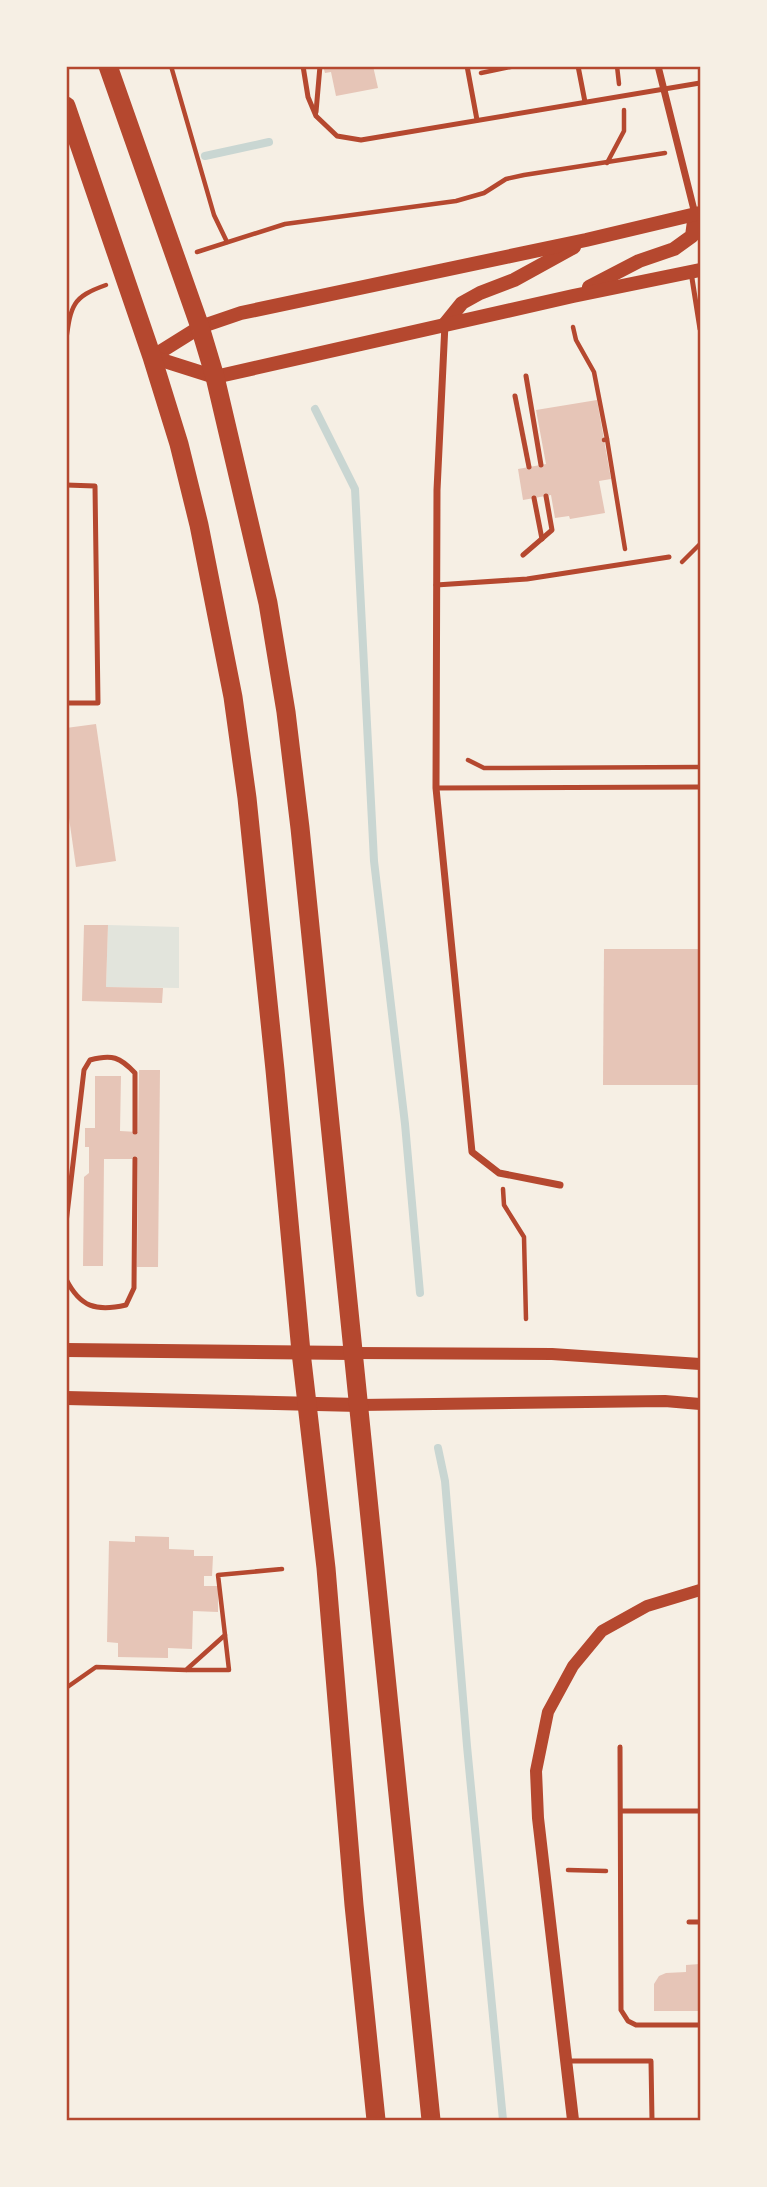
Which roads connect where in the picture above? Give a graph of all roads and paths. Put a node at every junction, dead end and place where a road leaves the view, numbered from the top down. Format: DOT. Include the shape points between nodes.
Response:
graph roads {
  1 [pos="108,66"];
  2 [pos="170,66"];
  3 [pos="303,66"];
  4 [pos="320,66"];
  5 [pos="467,66"];
  6 [pos="515,66"];
  7 [pos="578,66"];
  8 [pos="617,66"];
  9 [pos="658,66"];
  10 [pos="496,68"];
  11 [pos="469,76"];
  12 [pos="701,83"];
  13 [pos="662,88"];
  14 [pos="621,95"];
  15 [pos="584,102"];
  16 [pos="66,106"];
  17 [pos="316,116"];
  18 [pos="477,120"];
  19 [pos="680,151"];
  20 [pos="607,164"];
  21 [pos="698,214"];
  22 [pos="586,240"];
  23 [pos="696,271"];
  24 [pos="573,296"];
  25 [pos="445,324"];
  26 [pos="200,327"];
  27 [pos="573,327"];
  28 [pos="701,329"];
  29 [pos="152,357"];
  30 [pos="526,376"];
  31 [pos="215,377"];
  32 [pos="515,396"];
  33 [pos="541,465"];
  34 [pos="528,467"];
  35 [pos="66,485"];
  36 [pos="546,496"];
  37 [pos="534,498"];
  38 [pos="542,539"];
  39 [pos="523,555"];
  40 [pos="669,556"];
  41 [pos="628,563"];
  42 [pos="436,585"];
  43 [pos="66,703"];
  44 [pos="468,760"];
  45 [pos="701,767"];
  46 [pos="701,787"];
  47 [pos="436,788"];
  48 [pos="135,1132"];
  49 [pos="135,1159"];
  50 [pos="503,1174"];
  51 [pos="560,1185"];
  52 [pos="66,1223"];
  53 [pos="66,1279"];
  54 [pos="526,1319"];
  55 [pos="66,1350"];
  56 [pos="301,1352"];
  57 [pos="353,1353"];
  58 [pos="701,1364"];
  59 [pos="66,1398"];
  60 [pos="307,1404"];
  61 [pos="701,1404"];
  62 [pos="359,1405"];
  63 [pos="282,1569"];
  64 [pos="701,1590"];
  65 [pos="225,1635"];
  66 [pos="186,1670"];
  67 [pos="66,1688"];
  68 [pos="620,1747"];
  69 [pos="621,1811"];
  70 [pos="701,1811"];
  71 [pos="568,1870"];
  72 [pos="606,1871"];
  73 [pos="689,1922"];
  74 [pos="701,1922"];
  75 [pos="701,2025"];
  76 [pos="566,2060"];
  77 [pos="374,2120"];
  78 [pos="430,2120"];
  79 [pos="573,2120"];
  80 [pos="652,2120"];
  1 -- 26 [label="highway"];
  2 -- 20 [label="path" via="214,215 227,242 285,224 456,201 506,179"];
  3 -- 17 [label="lane"];
  4 -- 17 [label="lane"];
  5 -- 11 [label="lane"];
  6 -- 10 [label="path"];
  7 -- 15 [label="lane"];
  8 -- 14 [label="path"];
  9 -- 13 [label="street"];
  10 -- 11 [label="path"];
  11 -- 18 [label="lane"];
  12 -- 13 [label="lane"];
  13 -- 14 [label="lane"];
  13 -- 19 [label="street"];
  14 -- 15 [label="lane"];
  14 -- 20 [label="path" via="624,131"];
  15 -- 18 [label="lane"];
  16 -- 29 [label="highway"];
  17 -- 18 [label="lane" via="337,136 361,140"];
  19 -- 20 [label="path"];
  19 -- 21 [label="street"];
  21 -- 22 [label="main road"];
  21 -- 24 [label="main road" via="692,236 674,249 639,261"];
  22 -- 25 [label="main road" via="462,303"];
  22 -- 26 [label="main road" via="241,313"];
  23 -- 24 [label="main road"];
  23 -- 28 [label="lane"];
  24 -- 25 [label="main road"];
  25 -- 31 [label="main road"];
  25 -- 42 [label="street"];
  26 -- 29 [label="main road"];
  26 -- 31 [label="highway"];
  27 -- 41 [label="path" via="594,372"];
  29 -- 31 [label="main road"];
  29 -- 56 [label="highway" via="199,525 233,696"];
  30 -- 33 [label="lane"];
  31 -- 57 [label="highway" via="268,603 286,712"];
  32 -- 34 [label="lane"];
  35 -- 43 [label="lane" via="94,485 98,703"];
  36 -- 38 [label="lane" via="552,530"];
  37 -- 38 [label="lane"];
  38 -- 39 [label="lane"];
  40 -- 41 [label="lane"];
  41 -- 42 [label="lane" via="527,579"];
  42 -- 47 [label="street"];
  44 -- 45 [label="path" via="484,768"];
  46 -- 47 [label="lane"];
  47 -- 50 [label="street" via="472,1152"];
  48 -- 52 [label="lane" via="135,1073 125,1062 107,1055 90,1060 84,1070"];
  49 -- 53 [label="lane" via="134,1289 130,1297 125,1304 97,1308 83,1302"];
  50 -- 51 [label="street"];
  50 -- 54 [label="path" via="504,1205 524,1237"];
  55 -- 56 [label="main road"];
  56 -- 57 [label="main road"];
  56 -- 60 [label="highway"];
  57 -- 58 [label="street" via="552,1354"];
  57 -- 62 [label="highway"];
  59 -- 60 [label="main road"];
  60 -- 62 [label="main road"];
  60 -- 77 [label="highway" via="326,1568"];
  61 -- 62 [label="street"];
  62 -- 78 [label="highway"];
  63 -- 65 [label="path" via="218,1575"];
  64 -- 76 [label="street" via="647,1606 602,1631 573,1666 548,1712 537,1771 538,1818"];
  65 -- 66 [label="path"];
  65 -- 66 [label="path" via="229,1670"];
  66 -- 67 [label="path" via="96,1667"];
  68 -- 69 [label="lane"];
  69 -- 70 [label="lane"];
  69 -- 75 [label="lane" via="621,2010 636,2025"];
  71 -- 72 [label="path"];
  73 -- 74 [label="lane"];
  76 -- 79 [label="street"];
  76 -- 80 [label="lane" via="651,2060"];
}
